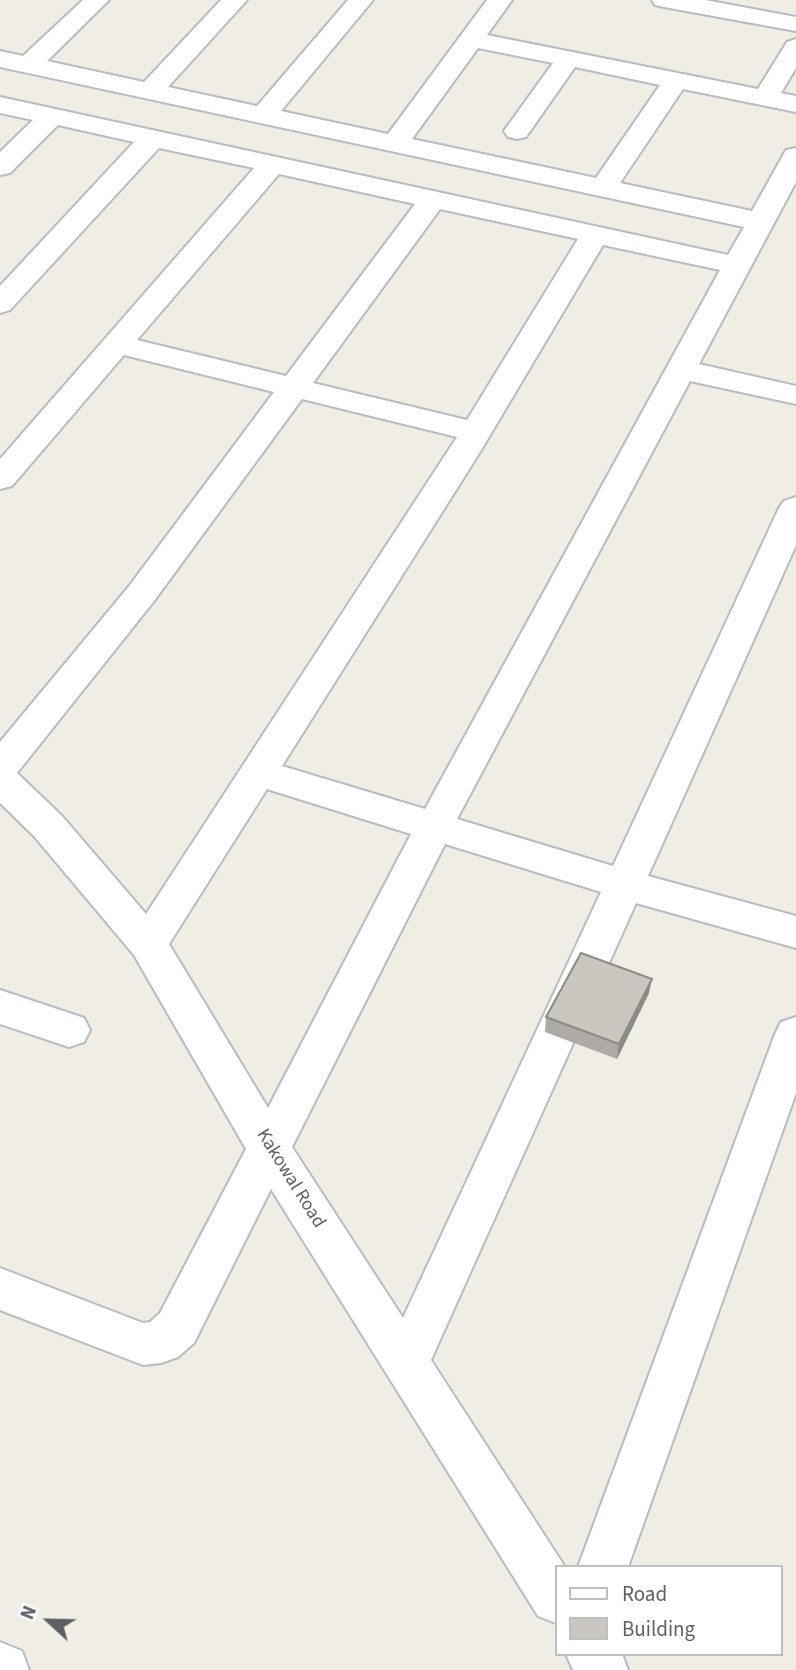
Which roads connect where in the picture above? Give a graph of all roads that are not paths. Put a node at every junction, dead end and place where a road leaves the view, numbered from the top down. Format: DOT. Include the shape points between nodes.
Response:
graph roads {
  1 [pos="97,0"];
  2 [pos="235,0"];
  3 [pos="361,0"];
  4 [pos="500,0"];
  5 [pos="663,0"];
  6 [pos="796,24"];
  7 [pos="471,39"];
  8 [pos="796,47"];
  9 [pos="569,58"];
  10 [pos="0,59"];
  11 [pos="29,65"];
  12 [pos="676,80"];
  13 [pos="151,90"];
  14 [pos="766,97"];
  15 [pos="796,104"];
  16 [pos="0,105"];
  17 [pos="264,114"];
  18 [pos="51,117"];
  19 [pos="517,131"];
  20 [pos="152,139"];
  21 [pos="395,143"];
  22 [pos="796,156"];
  23 [pos="271,166"];
  24 [pos="0,167"];
  25 [pos="603,188"];
  26 [pos="432,200"];
  27 [pos="762,222"];
  28 [pos="595,234"];
  29 [pos="736,265"];
  30 [pos="0,304"];
  31 [pos="117,344"];
  32 [pos="680,369"];
  33 [pos="296,386"];
  34 [pos="796,395"];
  35 [pos="476,432"];
  36 [pos="0,479"];
  37 [pos="796,508"];
  38 [pos="0,768"];
  39 [pos="259,773"];
  40 [pos="0,780"];
  41 [pos="434,827"];
  42 [pos="626,885"];
  43 [pos="796,932"];
  44 [pos="148,944"];
  45 [pos="0,1007"];
  46 [pos="69,1030"];
  47 [pos="796,1034"];
  48 [pos="269,1148"];
  49 [pos="0,1289"];
  50 [pos="406,1363"];
  51 [pos="604,1565"];
  52 [pos="554,1595"];
  1 -- 11 [label="street"];
  2 -- 13 [label="street"];
  3 -- 17 [label="street"];
  4 -- 7 [label="street"];
  5 -- 6 [label="street"];
  7 -- 9 [label="street"];
  7 -- 21 [label="street"];
  8 -- 14 [label="street"];
  9 -- 12 [label="street"];
  9 -- 19 [label="street"];
  10 -- 11 [label="street"];
  11 -- 13 [label="street"];
  12 -- 14 [label="street"];
  12 -- 25 [label="street"];
  13 -- 17 [label="street"];
  14 -- 15 [label="street"];
  16 -- 18 [label="street"];
  17 -- 21 [label="street"];
  18 -- 20 [label="street"];
  18 -- 24 [label="street"];
  20 -- 23 [label="street"];
  20 -- 30 [label="street"];
  21 -- 25 [label="street"];
  22 -- 27 [label="street"];
  23 -- 26 [label="street"];
  23 -- 31 [label="street"];
  25 -- 27 [label="street"];
  26 -- 28 [label="street"];
  26 -- 33 [label="street"];
  27 -- 29 [label="street"];
  28 -- 29 [label="street"];
  28 -- 35 [label="street"];
  29 -- 32 [label="street"];
  31 -- 33 [label="street"];
  31 -- 36 [label="street"];
  32 -- 34 [label="street"];
  32 -- 41 [label="street"];
  33 -- 35 [label="street"];
  33 -- 38 [label="street" via="142,593"];
  35 -- 39 [label="street"];
  37 -- 42 [label="street"];
  39 -- 41 [label="street"];
  39 -- 44 [label="street"];
  40 -- 44 [label="street, Kakowal Road" via="48,826"];
  41 -- 42 [label="street"];
  41 -- 48 [label="street"];
  42 -- 43 [label="street"];
  42 -- 50 [label="street"];
  44 -- 48 [label="street, Kakowal Road"];
  45 -- 46 [label="street"];
  47 -- 51 [label="street"];
  48 -- 49 [label="street" via="177,1328 161,1342 143,1344"];
  48 -- 50 [label="street, Kakowal Road"];
  50 -- 52 [label="street, Kakowal Road"];
}
